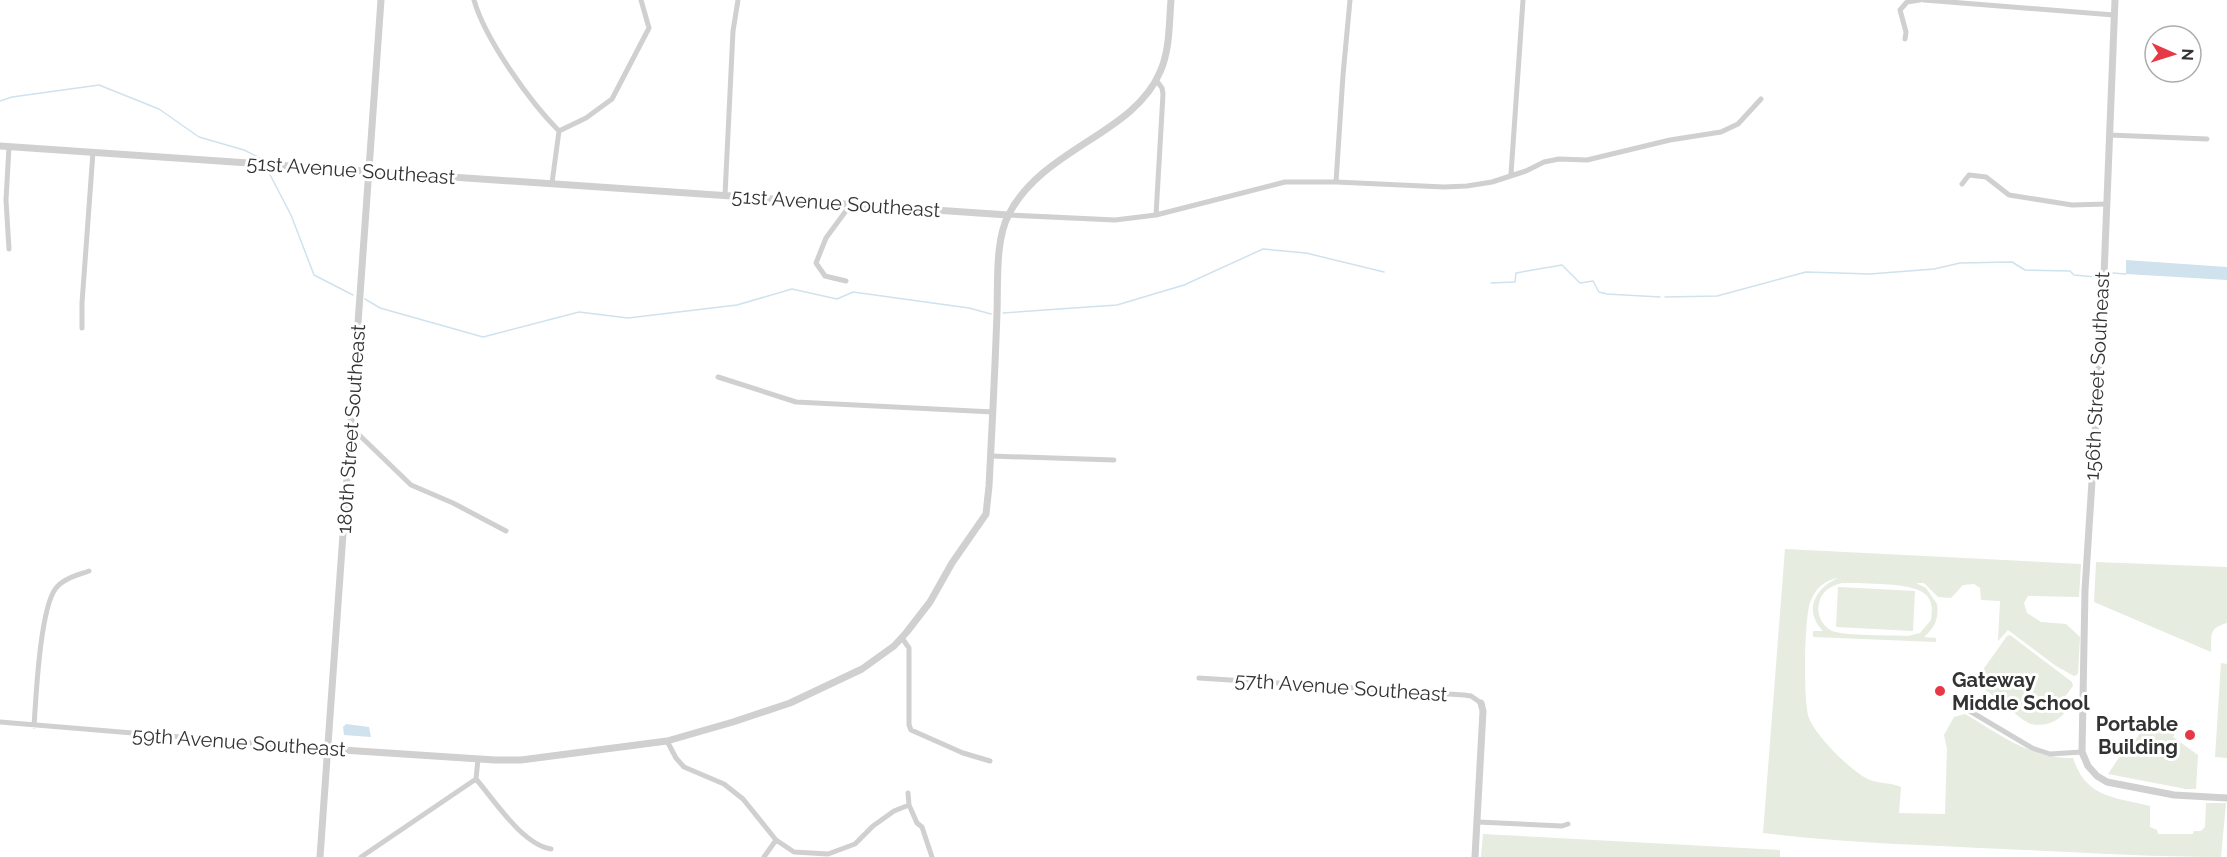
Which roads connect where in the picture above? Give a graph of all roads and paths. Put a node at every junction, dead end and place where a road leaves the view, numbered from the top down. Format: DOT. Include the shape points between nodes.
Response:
graph roads {
  1 [pos="381,0"];
  2 [pos="474,0"];
  3 [pos="641,0"];
  4 [pos="738,0"];
  5 [pos="1171,0"];
  6 [pos="1350,0"];
  7 [pos="1523,0"];
  8 [pos="1922,0"];
  9 [pos="2115,0"];
  10 [pos="2114,15"];
  11 [pos="1905,39"];
  12 [pos="1156,80"];
  13 [pos="1761,99"];
  14 [pos="559,131"];
  15 [pos="2109,135"];
  16 [pos="2207,139"];
  17 [pos="0,146"];
  18 [pos="9,147"];
  19 [pos="93,152"];
  20 [pos="370,172"];
  21 [pos="1511,174"];
  22 [pos="1336,182"];
  23 [pos="552,183"];
  24 [pos="1962,184"];
  25 [pos="725,195"];
  26 [pos="851,204"];
  27 [pos="2106,204"];
  28 [pos="1008,215"];
  29 [pos="1156,215"];
  30 [pos="9,249"];
  31 [pos="846,281"];
  32 [pos="82,328"];
  33 [pos="718,377"];
  34 [pos="993,412"];
  35 [pos="352,428"];
  36 [pos="991,456"];
  37 [pos="1114,460"];
  38 [pos="506,531"];
  39 [pos="89,571"];
  40 [pos="902,638"];
  41 [pos="1199,678"];
  42 [pos="1481,703"];
  43 [pos="1968,710"];
  44 [pos="0,722"];
  45 [pos="34,726"];
  46 [pos="667,741"];
  47 [pos="327,748"];
  48 [pos="2082,752"];
  49 [pos="478,759"];
  50 [pos="990,761"];
  51 [pos="476,778"];
  52 [pos="908,793"];
  53 [pos="2227,798"];
  54 [pos="909,805"];
  55 [pos="1478,822"];
  56 [pos="1568,824"];
  57 [pos="776,840"];
  58 [pos="551,849"];
  59 [pos="320,857"];
  60 [pos="361,857"];
  61 [pos="764,857"];
  62 [pos="932,857"];
  63 [pos="1475,857"];
  1 -- 20 [label="street, 180th Street Southeast"];
  2 -- 14 [label="street" via="504,60"];
  3 -- 14 [label="street" via="649,28 612,99"];
  4 -- 25 [label="street"];
  5 -- 12 [label="street" via="1166,55"];
  6 -- 22 [label="street"];
  7 -- 21 [label="street"];
  8 -- 10 [label="street"];
  8 -- 11 [label="street" via="1907,2 1900,10"];
  9 -- 10 [label="street, 156th Street Southeast"];
  10 -- 15 [label="street, 156th Street Southeast"];
  12 -- 28 [label="street" via="1125,115 1047,168"];
  12 -- 29 [label="street" via="1163,94"];
  13 -- 21 [label="street, 51st Avenue Southeast" via="1738,124 1721,132 1663,141 1587,160 1559,159"];
  14 -- 23 [label="street"];
  15 -- 16 [label="street"];
  15 -- 27 [label="street, 156th Street Southeast"];
  17 -- 18 [label="street, 51st Avenue Southeast"];
  18 -- 19 [label="street, 51st Avenue Southeast"];
  18 -- 30 [label="street"];
  19 -- 20 [label="street, 51st Avenue Southeast"];
  19 -- 32 [label="street"];
  20 -- 23 [label="street, 51st Avenue Southeast"];
  20 -- 35 [label="street, 180th Street Southeast"];
  21 -- 22 [label="street, 51st Avenue Southeast" via="1492,182 1444,187"];
  22 -- 29 [label="street, 51st Avenue Southeast" via="1285,182"];
  23 -- 25 [label="street, 51st Avenue Southeast"];
  24 -- 27 [label="street" via="1973,174 1986,177 2009,195 2072,205"];
  25 -- 26 [label="street, 51st Avenue Southeast"];
  26 -- 28 [label="street, 51st Avenue Southeast"];
  26 -- 31 [label="street" via="826,238 816,263 825,276"];
  27 -- 48 [label="street, 156th Street Southeast" via="2085,590"];
  28 -- 29 [label="street, 51st Avenue Southeast" via="1115,220"];
  28 -- 34 [label="street, 59th Avenue Southeast" via="1001,248"];
  33 -- 34 [label="street" via="796,402"];
  34 -- 36 [label="street, 59th Avenue Southeast"];
  35 -- 38 [label="street" via="411,485"];
  35 -- 47 [label="street, 180th Street Southeast"];
  36 -- 37 [label="street"];
  36 -- 40 [label="street, 59th Avenue Southeast" via="986,514"];
  39 -- 45 [label="street" via="68,578 52,595 43,634"];
  40 -- 46 [label="street, 59th Avenue Southeast" via="862,669 790,703"];
  40 -- 50 [label="street" via="909,648 911,730"];
  41 -- 42 [label="street, 57th Avenue Southeast" via="1464,695"];
  42 -- 55 [label="street"];
  43 -- 48 [label="street" via="2032,748 2050,754"];
  44 -- 45 [label="street, 59th Avenue Southeast"];
  45 -- 47 [label="street, 59th Avenue Southeast"];
  46 -- 49 [label="street, 59th Avenue Southeast" via="521,760"];
  46 -- 57 [label="street" via="684,767 724,784 743,799"];
  47 -- 49 [label="street, 59th Avenue Southeast"];
  47 -- 59 [label="street, 180th Street Southeast"];
  48 -- 53 [label="street" via="2088,766 2107,782 2174,795"];
  49 -- 51 [label="street"];
  51 -- 58 [label="street" via="526,837 539,847"];
  51 -- 60 [label="street"];
  52 -- 54 [label="street"];
  54 -- 57 [label="street" via="873,826 855,844 828,854 794,852"];
  54 -- 62 [label="street"];
  55 -- 56 [label="street"];
  55 -- 63 [label="street"];
  57 -- 61 [label="street"];
}
